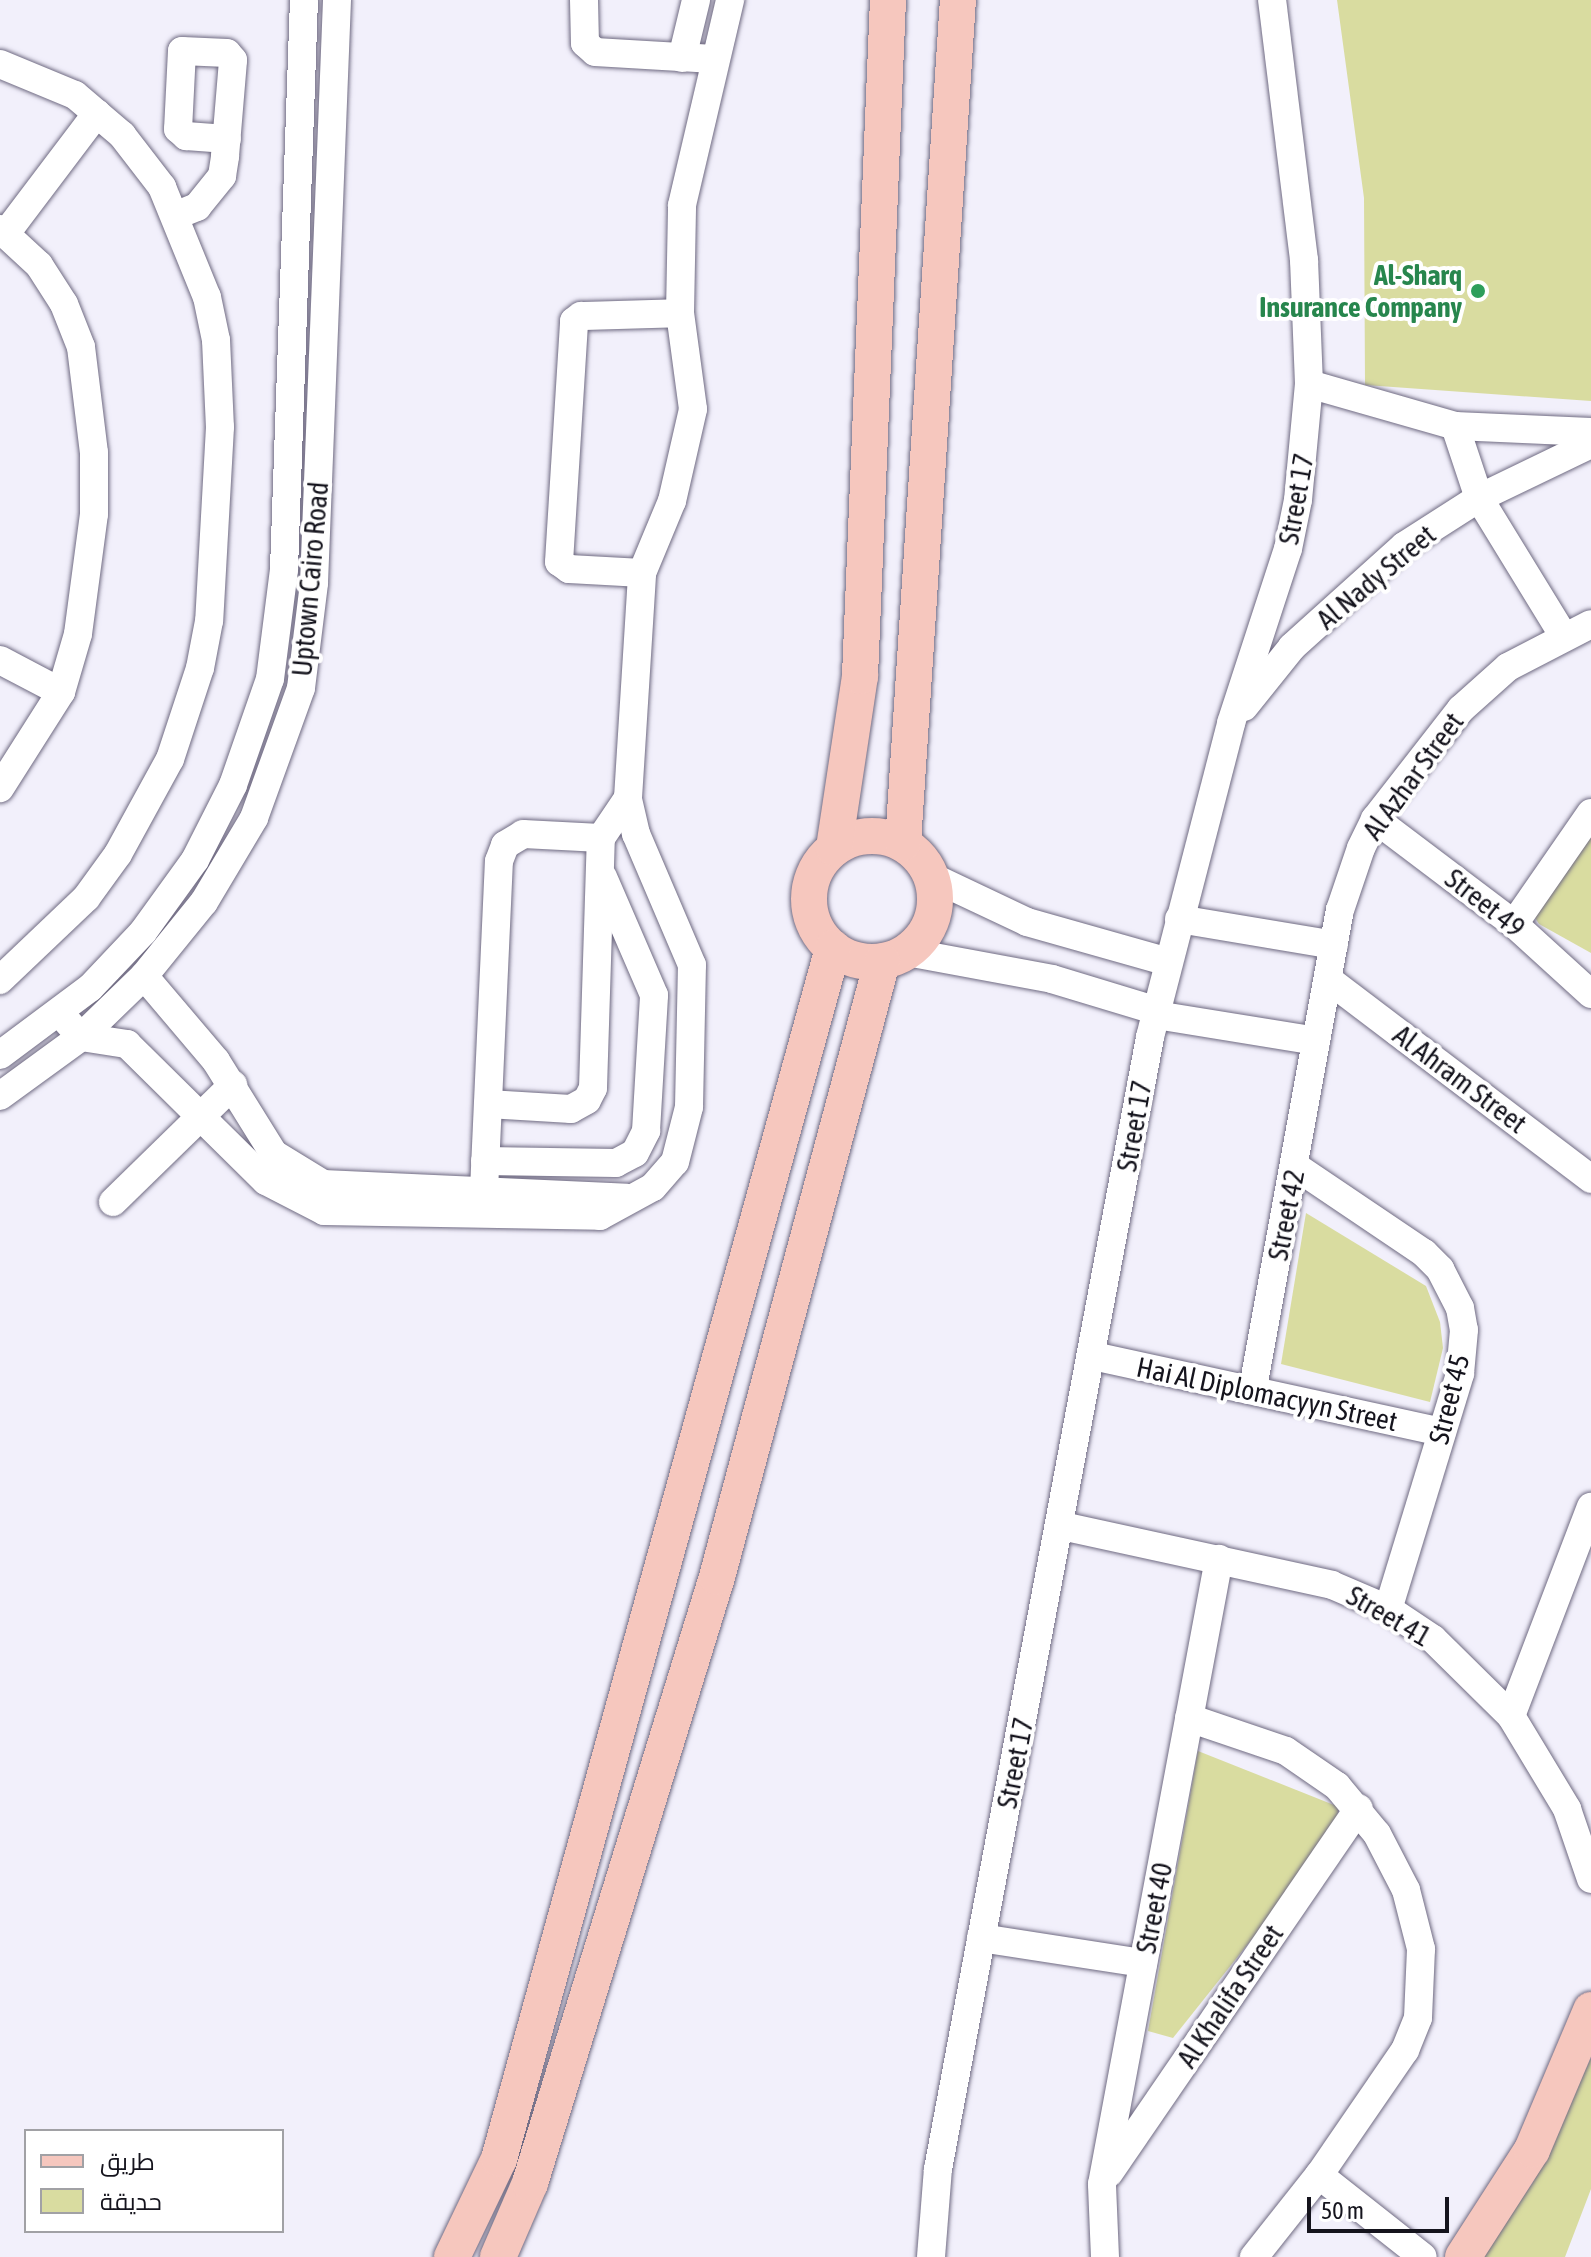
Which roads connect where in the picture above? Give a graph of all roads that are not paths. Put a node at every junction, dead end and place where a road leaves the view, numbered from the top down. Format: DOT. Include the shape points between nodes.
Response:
graph roads {
  1 [pos="280,0"];
  2 [pos="337,0"];
  3 [pos="584,0"];
  4 [pos="696,0"];
  5 [pos="730,0"];
  6 [pos="888,0"];
  7 [pos="958,0"];
  8 [pos="1272,0"];
  9 [pos="304,11"];
  10 [pos="682,58"];
  11 [pos="714,59"];
  12 [pos="0,64"];
  13 [pos="97,113"];
  14 [pos="227,139"];
  15 [pos="177,215"];
  16 [pos="295,217"];
  17 [pos="4,230"];
  18 [pos="680,313"];
  19 [pos="324,350"];
  20 [pos="1309,384"];
  21 [pos="1455,426"];
  22 [pos="1591,432"];
  23 [pos="1591,444"];
  24 [pos="286,446"];
  25 [pos="1479,498"];
  26 [pos="642,573"];
  27 [pos="314,583"];
  28 [pos="1591,624"];
  29 [pos="1563,635"];
  30 [pos="0,660"];
  31 [pos="61,692"];
  32 [pos="1231,723"];
  33 [pos="0,788"];
  34 [pos="628,798"];
  35 [pos="1591,813"];
  36 [pos="1375,819"];
  37 [pos="601,838"];
  38 [pos="903,843"];
  39 [pos="834,848"];
  40 [pos="603,877"];
  41 [pos="932,877"];
  42 [pos="1179,919"];
  43 [pos="1514,924"];
  44 [pos="1334,945"];
  45 [pos="833,948"];
  46 [pos="894,957"];
  47 [pos="1168,962"];
  48 [pos="144,976"];
  49 [pos="0,980"];
  50 [pos="1329,980"];
  51 [pos="1591,994"];
  52 [pos="59,1012"];
  53 [pos="1157,1013"];
  54 [pos="81,1037"];
  55 [pos="1316,1041"];
  56 [pos="0,1055"];
  57 [pos="233,1085"];
  58 [pos="0,1096"];
  59 [pos="488,1104"];
  60 [pos="201,1116"];
  61 [pos="485,1161"];
  62 [pos="1295,1166"];
  63 [pos="1591,1179"];
  64 [pos="113,1202"];
  65 [pos="483,1205"];
  66 [pos="1093,1356"];
  67 [pos="1253,1388"];
  68 [pos="1442,1432"];
  69 [pos="1591,1507"];
  70 [pos="1062,1526"];
  71 [pos="1219,1559"];
  72 [pos="1388,1609"];
  73 [pos="1511,1716"];
  74 [pos="1189,1718"];
  75 [pos="1359,1808"];
  76 [pos="1591,1879"];
  77 [pos="981,1938"];
  78 [pos="1143,1963"];
  79 [pos="1591,2010"];
  80 [pos="1319,2175"];
  81 [pos="1102,2184"];
  82 [pos="452,2257"];
  83 [pos="498,2257"];
  84 [pos="931,2257"];
  85 [pos="1105,2257"];
  86 [pos="1254,2257"];
  87 [pos="1423,2257"];
  88 [pos="1463,2257"];
  1 -- 9 [label="street"];
  2 -- 19 [label="street, Uptown Cairo Road"];
  3 -- 10 [label="street" via="585,43 595,52"];
  4 -- 10 [label="street"];
  5 -- 11 [label="street"];
  6 -- 39 [label="main road" via="860,676"];
  7 -- 38 [label="main road"];
  8 -- 20 [label="street, Street 17" via="1303,245"];
  9 -- 16 [label="street, Uptown Cairo Road"];
  10 -- 11 [label="street"];
  11 -- 18 [label="street" via="682,205"];
  12 -- 13 [label="street" via="51,81"];
  13 -- 15 [label="street" via="143,159"];
  13 -- 17 [label="street"];
  14 -- 15 [label="street" via="222,176 212,194"];
  15 -- 49 [label="street" via="207,297 220,383 213,574 200,668 170,759 118,854 49,938"];
  16 -- 19 [label="street" via="305,274 306,333"];
  16 -- 24 [label="street, Uptown Cairo Road"];
  17 -- 31 [label="street" via="39,265 64,304 81,347 89,392 94,453 89,574"];
  18 -- 26 [label="street" via="690,365 690,433 672,501"];
  18 -- 26 [label="street" via="581,316 574,321 559,562 569,569"];
  19 -- 27 [label="street, Uptown Cairo Road"];
  20 -- 21 [label="street"];
  20 -- 32 [label="street, Street 17" via="1304,456 1288,549"];
  21 -- 22 [label="street"];
  21 -- 25 [label="street"];
  23 -- 25 [label="street, Al Nady Street"];
  24 -- 27 [label="street" via="300,456 303,545"];
  24 -- 52 [label="street, Uptown Cairo Road" via="278,629 270,679 233,785 195,860 143,932"];
  25 -- 29 [label="street"];
  25 -- 32 [label="street, Al Nady Street" via="1404,546 1366,578 1292,647"];
  26 -- 34 [label="street"];
  27 -- 48 [label="street, Uptown Cairo Road" via="301,688 254,818 204,902"];
  28 -- 29 [label="street, Al Azhar Street"];
  29 -- 36 [label="street, Al Azhar Street" via="1508,667 1461,709"];
  30 -- 31 [label="street"];
  31 -- 33 [label="street"];
  32 -- 42 [label="street, Street 17"];
  34 -- 37 [label="street"];
  34 -- 65 [label="street" via="636,834 685,940 695,993 683,1143 664,1177 587,1218"];
  35 -- 43 [label="street"];
  36 -- 43 [label="street, Street 49"];
  36 -- 44 [label="street, Al Azhar Street" via="1349,878"];
  37 -- 40 [label="street"];
  37 -- 59 [label="street" via="523,834 505,845 499,861"];
  38 -- 39 [label="main road" via="868,835"];
  38 -- 41 [label="main road"];
  39 -- 45 [label="main road" via="817,867 809,891 812,917"];
  40 -- 59 [label="street" via="595,1064 587,1100 571,1109"];
  40 -- 61 [label="street" via="654,995 646,1131 635,1153 616,1163"];
  41 -- 46 [label="main road" via="932,919"];
  41 -- 47 [label="street" via="1027,922"];
  42 -- 44 [label="street"];
  42 -- 47 [label="street, Street 17"];
  43 -- 51 [label="street, Street 49"];
  44 -- 50 [label="street, Al Azhar Street"];
  45 -- 46 [label="main road" via="856,960"];
  45 -- 82 [label="main road" via="499,2159"];
  46 -- 53 [label="street" via="1052,979"];
  46 -- 83 [label="main road" via="717,1577 530,2183"];
  47 -- 53 [label="street, Street 17"];
  48 -- 54 [label="street, Uptown Cairo Road"];
  48 -- 57 [label="street"];
  50 -- 55 [label="street, Al Azhar Street"];
  50 -- 63 [label="street, Al Ahram Street"];
  52 -- 54 [label="street"];
  52 -- 56 [label="street, Uptown Cairo Road"];
  53 -- 55 [label="street"];
  53 -- 66 [label="street, Street 17"];
  54 -- 58 [label="street, Uptown Cairo Road"];
  54 -- 60 [label="street" via="127,1044"];
  55 -- 62 [label="street, Street 42"];
  57 -- 60 [label="street"];
  57 -- 65 [label="street" via="274,1154 323,1184"];
  59 -- 61 [label="street"];
  60 -- 64 [label="street"];
  60 -- 65 [label="street" via="266,1181 324,1211"];
  61 -- 65 [label="street"];
  62 -- 67 [label="street, Street 42"];
  62 -- 68 [label="street, Street 45" via="1424,1253 1452,1287 1462,1319 1464,1352"];
  66 -- 67 [label="street, Hai Al Diplomacyyn Street"];
  66 -- 70 [label="street, Street 17"];
  67 -- 68 [label="street, Hai Al Diplomacyyn Street"];
  68 -- 72 [label="street, Street 45"];
  69 -- 73 [label="street"];
  70 -- 71 [label="street, Street 41"];
  70 -- 77 [label="street, Street 17"];
  71 -- 72 [label="street, Street 41" via="1332,1585"];
  71 -- 74 [label="street, Street 40"];
  72 -- 73 [label="street, Street 41" via="1433,1639"];
  73 -- 76 [label="street, Street 41" via="1567,1809"];
  74 -- 75 [label="street" via="1286,1751 1313,1766"];
  74 -- 78 [label="street, Street 40"];
  75 -- 80 [label="street" via="1416,1917 1422,1982 1418,2018 1405,2050"];
  75 -- 81 [label="street, Al Khalifa Street"];
  77 -- 78 [label="street"];
  77 -- 84 [label="street, Street 17" via="938,2169"];
  78 -- 81 [label="street, Street 40"];
  79 -- 88 [label="main road" via="1532,2150"];
  80 -- 86 [label="street"];
  80 -- 87 [label="street"];
  81 -- 85 [label="street, Street 40"];
}
